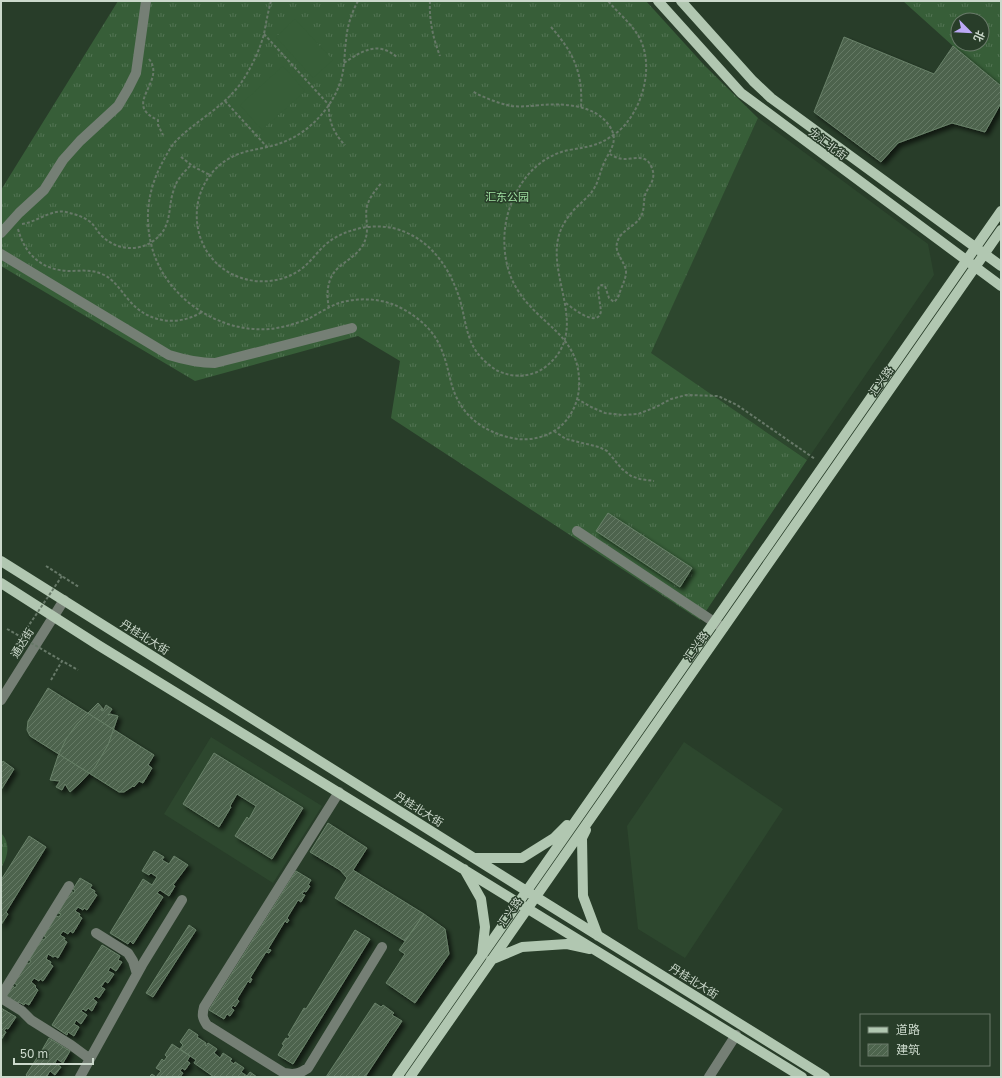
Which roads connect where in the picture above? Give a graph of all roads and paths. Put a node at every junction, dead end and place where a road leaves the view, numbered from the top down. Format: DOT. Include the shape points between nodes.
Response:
graph roads {
  1 [pos="146,1"];
  2 [pos="271,1"];
  3 [pos="358,1"];
  4 [pos="430,1"];
  5 [pos="608,1"];
  6 [pos="658,1"];
  7 [pos="681,1"];
  8 [pos="551,27"];
  9 [pos="264,34"];
  10 [pos="140,52"];
  11 [pos="440,56"];
  12 [pos="398,58"];
  13 [pos="344,63"];
  14 [pos="472,91"];
  15 [pos="224,101"];
  16 [pos="329,105"];
  17 [pos="581,108"];
  18 [pos="614,134"];
  19 [pos="163,135"];
  20 [pos="345,145"];
  21 [pos="267,147"];
  22 [pos="610,154"];
  23 [pos="181,157"];
  24 [pos="191,165"];
  25 [pos="210,175"];
  26 [pos="382,182"];
  27 [pos="1001,211"];
  28 [pos="368,227"];
  29 [pos="1001,230"];
  30 [pos="1,233"];
  31 [pos="151,243"];
  32 [pos="980,251"];
  33 [pos="1,254"];
  34 [pos="970,264"];
  35 [pos="1001,266"];
  36 [pos="1001,286"];
  37 [pos="565,302"];
  38 [pos="329,308"];
  39 [pos="202,312"];
  40 [pos="352,328"];
  41 [pos="565,340"];
  42 [pos="578,398"];
  43 [pos="554,431"];
  44 [pos="824,465"];
  45 [pos="654,481"];
  46 [pos="577,531"];
  47 [pos="1,561"];
  48 [pos="46,566"];
  49 [pos="62,576"];
  50 [pos="1,583"];
  51 [pos="79,587"];
  52 [pos="64,600"];
  53 [pos="53,616"];
  54 [pos="714,622"];
  55 [pos="723,628"];
  56 [pos="7,629"];
  57 [pos="21,637"];
  58 [pos="12,652"];
  59 [pos="62,661"];
  60 [pos="78,670"];
  61 [pos="51,680"];
  62 [pos="1,700"];
  63 [pos="339,792"];
  64 [pos="584,809"];
  65 [pos="595,811"];
  66 [pos="474,858"];
  67 [pos="463,868"];
  68 [pos="69,886"];
  69 [pos="527,891"];
  70 [pos="536,897"];
  71 [pos="182,900"];
  72 [pos="524,905"];
  73 [pos="96,933"];
  74 [pos="598,936"];
  75 [pos="382,947"];
  76 [pos="597,950"];
  77 [pos="482,956"];
  78 [pos="491,960"];
  79 [pos="137,974"];
  80 [pos="736,1035"];
  81 [pos="90,1059"];
  82 [pos="80,1077"];
  83 [pos="397,1077"];
  84 [pos="410,1077"];
  85 [pos="709,1077"];
  86 [pos="802,1077"];
  87 [pos="825,1077"];
  1 -- 10 [label="street"];
  2 -- 9 [label="path"];
  3 -- 13 [label="path" via="348,25"];
  4 -- 11 [label="path" via="432,33"];
  5 -- 18 [label="path" via="638,35 643,46 646,66 639,101 628,121"];
  6 -- 34 [label="main road, 龙汇北街" via="741,93"];
  7 -- 32 [label="main road, 龙汇北街" via="771,98"];
  8 -- 17 [label="path" via="568,49 577,67 581,87"];
  9 -- 15 [label="path" via="250,69 238,87"];
  9 -- 16 [label="path"];
  10 -- 19 [label="path" via="152,62 154,70 143,100 144,108 158,120"];
  10 -- 30 [label="street" via="136,73 118,106 75,146 44,190"];
  12 -- 13 [label="path" via="379,48 361,51"];
  13 -- 16 [label="path" via="340,83"];
  14 -- 17 [label="path" via="512,106 560,105"];
  15 -- 21 [label="path"];
  15 -- 31 [label="path" via="173,144 162,162 152,185 148,208"];
  16 -- 20 [label="path" via="329,119"];
  16 -- 21 [label="path" via="298,135"];
  17 -- 18 [label="path" via="598,115 609,124"];
  18 -- 22 [label="path"];
  18 -- 41 [label="path" via="588,148 568,150 540,163 519,188 509,210 504,249 514,286 539,317 557,330"];
  21 -- 25 [label="path" via="232,156"];
  22 -- 37 [label="path" via="595,188 573,211 560,230 556,263"];
  22 -- 37 [label="path" via="624,159 636,157 646,160 653,168 641,217 623,232 617,243 617,253 626,270 624,281 614,302 609,298 605,286 599,286 601,311 598,318 580,314"];
  23 -- 24 [label="path"];
  24 -- 25 [label="path"];
  24 -- 31 [label="path" via="174,189 165,228"];
  25 -- 28 [label="path" via="203,185 197,205 196,221 199,236 215,262 242,279 262,282 282,278 301,269 337,237 350,230"];
  26 -- 28 [label="path" via="373,192 367,207"];
  27 -- 32 [label="main road"];
  28 -- 38 [label="path" via="363,244 355,255 337,268 331,277 327,298"];
  28 -- 41 [label="path" via="404,231 431,248 452,278 470,342 477,353 495,369 504,374 516,375 541,370 555,356"];
  29 -- 32 [label="main road"];
  31 -- 39 [label="path" via="163,273 175,290"];
  31 -- 39 [label="path" via="134,248 116,246 101,236 91,222 78,215 64,212 17,224 23,242 37,261 58,270 90,270 101,273 115,283 128,300 146,315 172,322 183,321"];
  32 -- 34 [label="main road"];
  32 -- 35 [label="main road, 龙汇北街"];
  33 -- 40 [label="street" via="169,354 185,360 215,363"];
  34 -- 36 [label="main road, 龙汇北街"];
  34 -- 44 [label="main road"];
  34 -- 55 [label="main road, 汇兴路"];
  37 -- 41 [label="path"];
  38 -- 39 [label="path" via="308,319 279,328 261,329 231,325"];
  38 -- 43 [label="path" via="340,303 374,300 392,304 408,312 434,334 447,364 459,404 483,428 520,440"];
  41 -- 42 [label="path" via="576,358 579,374"];
  42 -- 43 [label="path" via="564,423"];
  42 -- 44 [label="path" via="605,413 622,415 638,414 686,395 718,396 737,405"];
  43 -- 45 [label="path" via="566,440 599,447 607,451 631,476"];
  44 -- 54 [label="main road"];
  46 -- 54 [label="street"];
  47 -- 52 [label="main road, 丹桂北大街"];
  48 -- 49 [label="path"];
  49 -- 51 [label="path"];
  49 -- 57 [label="path, bridge"];
  50 -- 53 [label="main road"];
  52 -- 53 [label="street, 通达街"];
  52 -- 66 [label="main road, 丹桂北大街"];
  53 -- 62 [label="street, 通达街"];
  53 -- 63 [label="main road"];
  54 -- 55 [label="street"];
  54 -- 64 [label="main road"];
  55 -- 65 [label="main road, 汇兴路"];
  56 -- 57 [label="path"];
  57 -- 58 [label="path"];
  57 -- 59 [label="path, bridge"];
  59 -- 60 [label="path"];
  59 -- 61 [label="path"];
  63 -- 67 [label="main road"];
  63 -- 75 [label="street" via="204,1007 203,1020 284,1073 300,1074 308,1068"];
  64 -- 66 [label="main road" via="554,838 522,858"];
  64 -- 69 [label="main road"];
  65 -- 70 [label="main road, 汇兴路"];
  65 -- 74 [label="main road" via="582,838 583,896"];
  66 -- 69 [label="main road, 丹桂北大街"];
  67 -- 72 [label="main road"];
  67 -- 77 [label="main road" via="481,899 485,927"];
  68 -- 81 [label="street" via="1,998"];
  69 -- 70 [label="main road, 丹桂北大街"];
  69 -- 72 [label="main road"];
  70 -- 72 [label="main road, 汇兴路"];
  70 -- 74 [label="main road, 丹桂北大街"];
  71 -- 79 [label="street"];
  72 -- 76 [label="main road"];
  72 -- 77 [label="main road"];
  72 -- 78 [label="main road, 汇兴路"];
  73 -- 79 [label="street" via="128,953"];
  74 -- 87 [label="main road, 丹桂北大街"];
  76 -- 78 [label="main road" via="567,944 522,948"];
  76 -- 80 [label="main road"];
  77 -- 83 [label="main road"];
  78 -- 84 [label="main road, 汇兴路"];
  79 -- 81 [label="street"];
  80 -- 85 [label="street"];
  80 -- 86 [label="main road"];
  81 -- 82 [label="street"];
}
